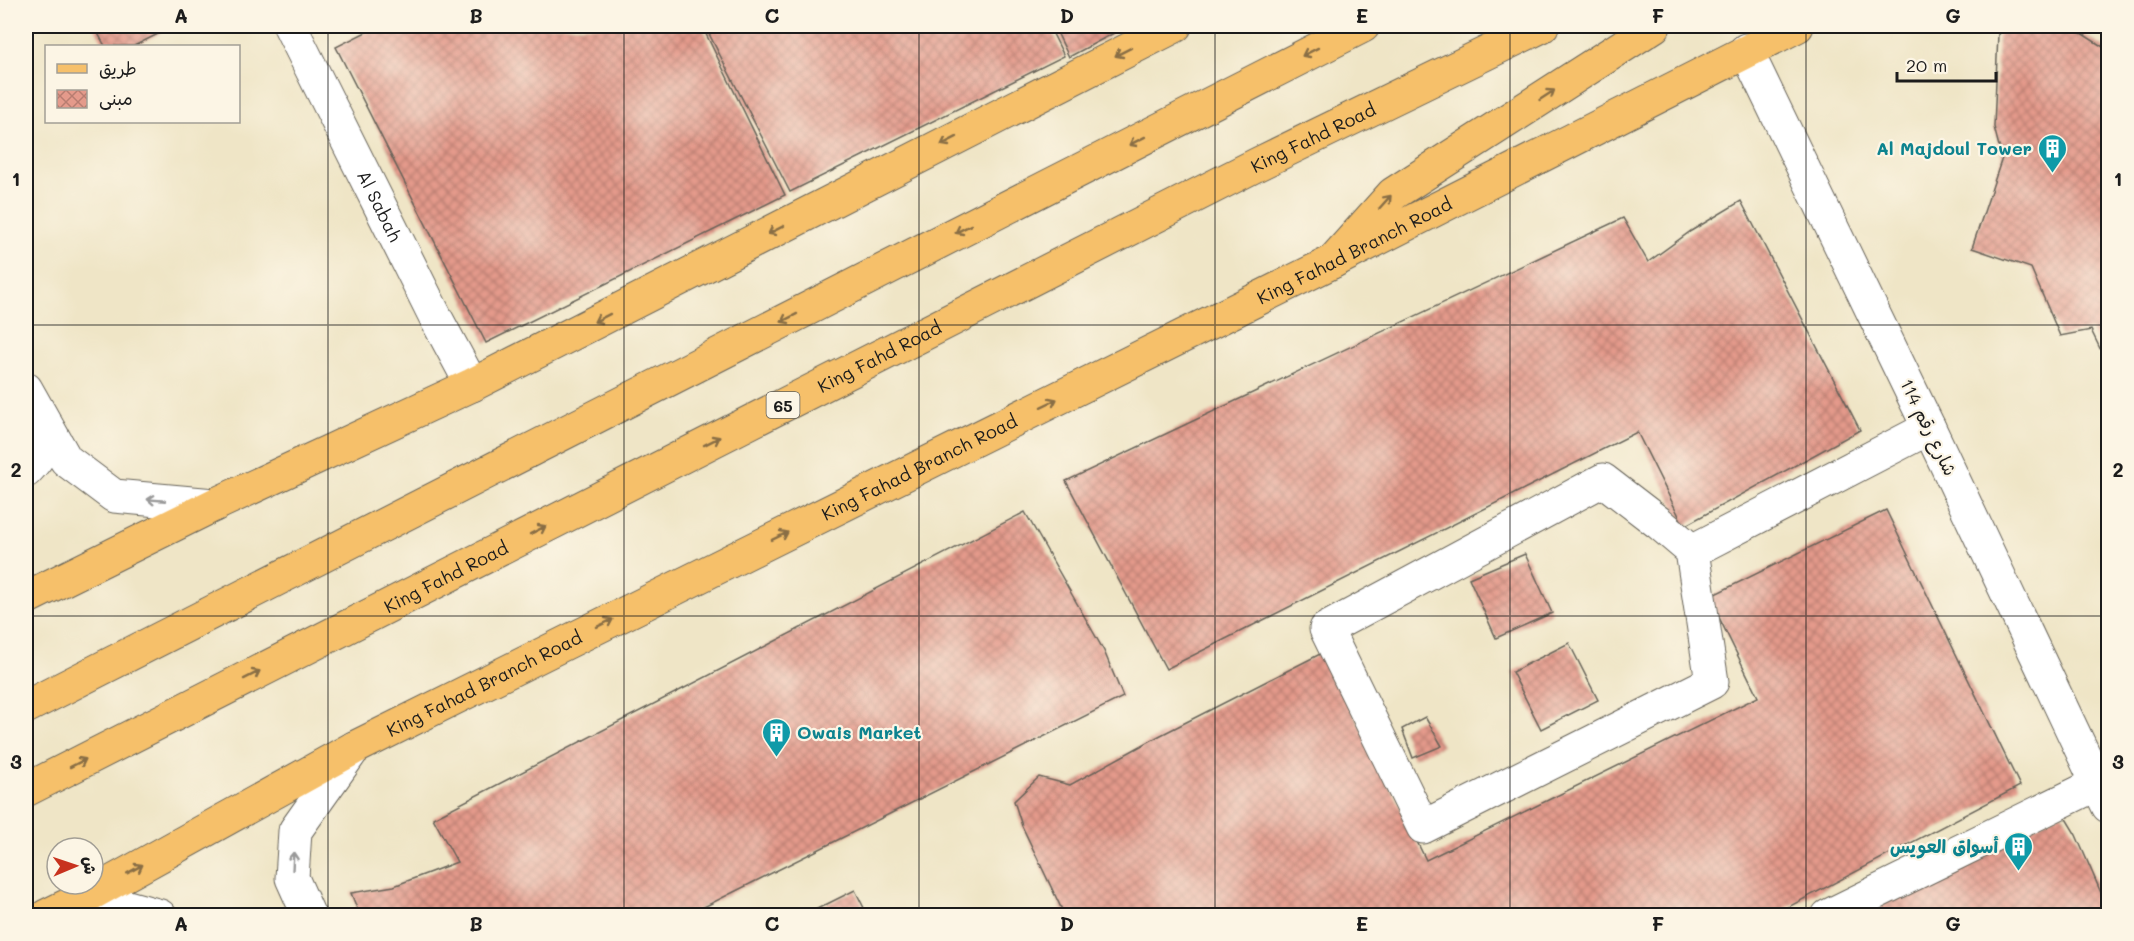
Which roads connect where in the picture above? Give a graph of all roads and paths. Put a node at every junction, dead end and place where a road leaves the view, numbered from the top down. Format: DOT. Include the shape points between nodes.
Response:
graph roads {
  1 [pos="290,26"];
  2 [pos="1175,26"];
  3 [pos="1363,26"];
  4 [pos="1542,26"];
  5 [pos="1654,26"];
  6 [pos="1797,26"];
  7 [pos="1746,50"];
  8 [pos="1332,262"];
  9 [pos="472,385"];
  10 [pos="26,390"];
  11 [pos="1929,428"];
  12 [pos="26,471"];
  13 [pos="214,505"];
  14 [pos="1692,551"];
  15 [pos="26,598"];
  16 [pos="26,707"];
  17 [pos="354,748"];
  18 [pos="26,790"];
  19 [pos="2104,794"];
  20 [pos="105,886"];
  21 [pos="87,896"];
  22 [pos="46,915"];
  23 [pos="160,915"];
  24 [pos="309,915"];
  25 [pos="1828,915"];
  1 -- 9 [label="street, Al Sabah"];
  2 -- 9 [label="main road, one-way"];
  3 -- 16 [label="main road, one-way"];
  18 -- 4 [label="main road, King Fahd Road / 65, one-way" via="1258,164"];
  8 -- 5 [label="main road, one-way" via="1393,194"];
  6 -- 7 [label="main road, King Fahad Branch Road"];
  7 -- 8 [label="main road, King Fahad Branch Road"];
  7 -- 11 [label="street, شارع رقم 114"];
  17 -- 8 [label="main road, King Fahad Branch Road, one-way"];
  9 -- 13 [label="main road"];
  10 -- 12 [label="street" via="43,437 40,455"];
  13 -- 10 [label="street, one-way" via="114,496 66,460"];
  11 -- 14 [label="street"];
  11 -- 19 [label="street, شارع رقم 114"];
  13 -- 15 [label="main road"];
  14 -- 14 [label="street" via="1603,480 1326,629 1424,827 1712,682"];
  20 -- 17 [label="main road, King Fahad Branch Road, one-way"];
  24 -- 17 [label="street, one-way" via="292,878 295,831"];
  19 -- 25 [label="street"];
  21 -- 22 [label="main road, King Fahad Branch Road"];
  21 -- 23 [label="street"];
}
